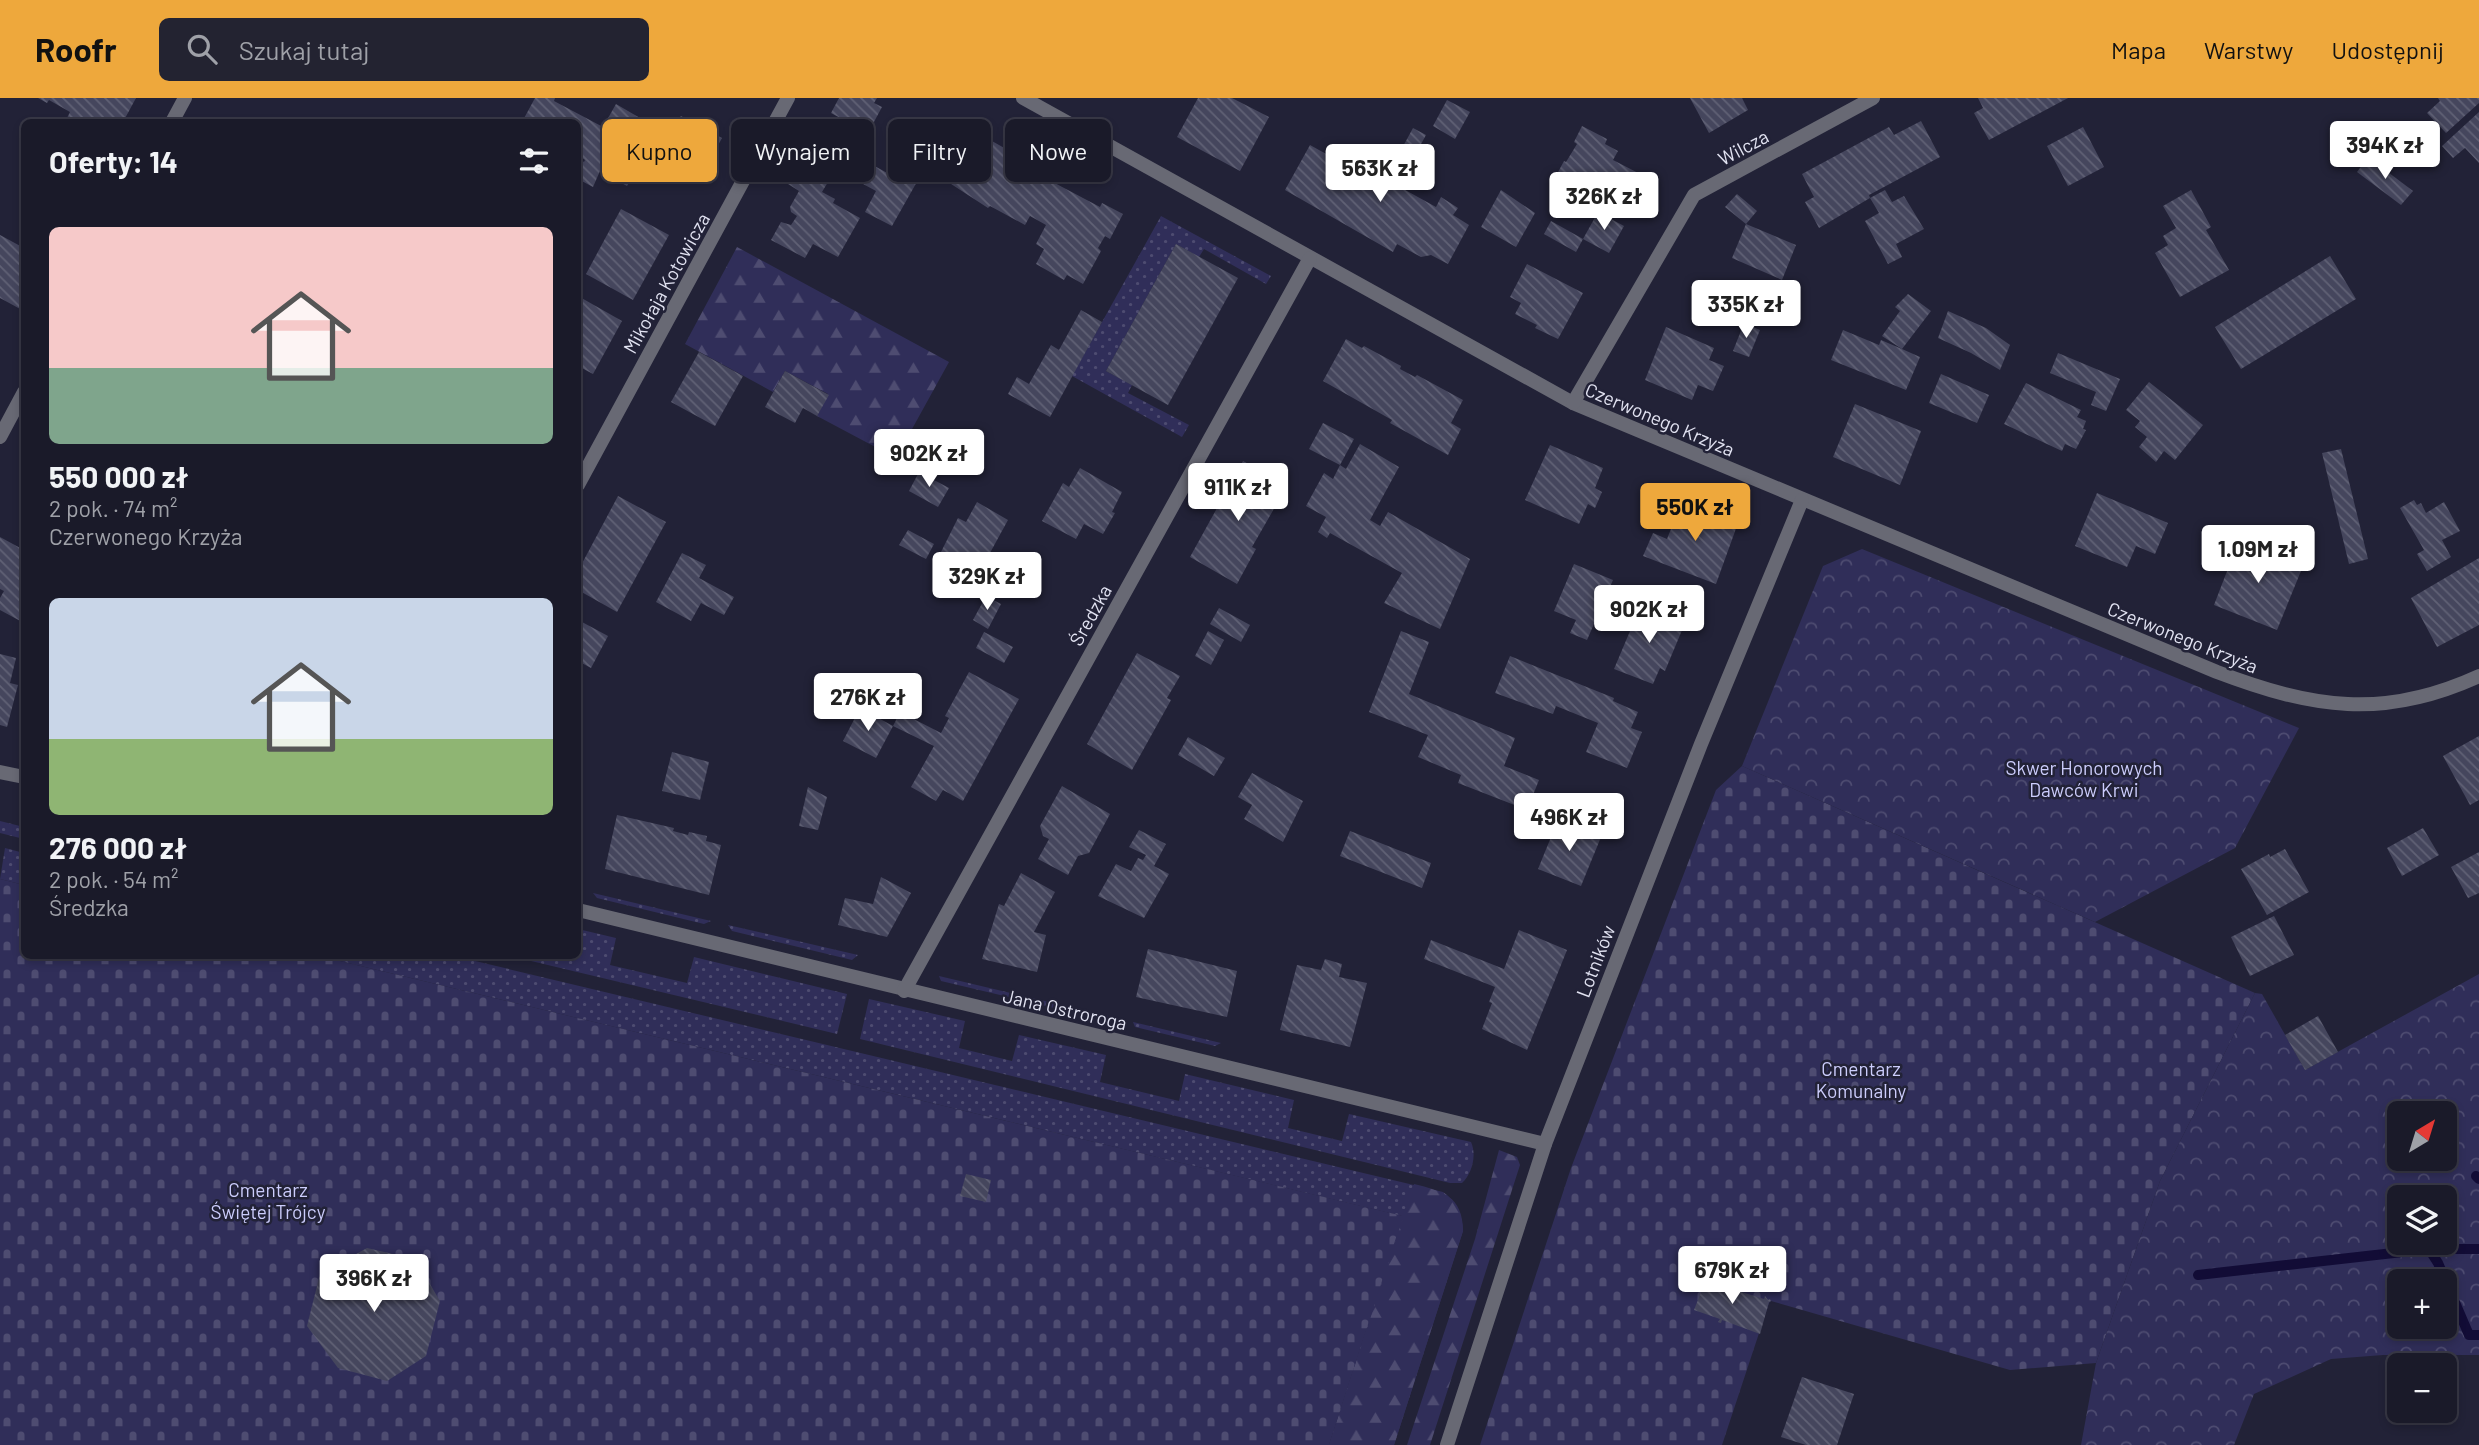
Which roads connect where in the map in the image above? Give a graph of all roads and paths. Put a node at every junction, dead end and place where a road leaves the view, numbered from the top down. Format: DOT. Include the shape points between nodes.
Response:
graph roads {
  1 [pos="185,98"];
  2 [pos="788,98"];
  3 [pos="1023,98"];
  4 [pos="1873,98"];
  5 [pos="174,119"];
  6 [pos="1310,258"];
  7 [pos="21,398"];
  8 [pos="1573,403"];
  9 [pos="0,436"];
  10 [pos="581,479"];
  11 [pos="1802,499"];
  12 [pos="2479,676"];
  13 [pos="0,772"];
  14 [pos="21,776"];
  15 [pos="581,911"];
  16 [pos="904,990"];
  17 [pos="1545,1144"];
  18 [pos="1447,1445"];
  1 -- 5 [label="street"];
  2 -- 10 [label="street, Mikołaja Kotowicza"];
  3 -- 6 [label="street, Czerwonego Krzyża"];
  4 -- 8 [label="street, Wilcza" via="1694,195"];
  6 -- 8 [label="street, Czerwonego Krzyża"];
  6 -- 16 [label="street, Średzka"];
  7 -- 9 [label="street"];
  8 -- 11 [label="street, Czerwonego Krzyża"];
  11 -- 12 [label="street, Czerwonego Krzyża" via="2217,672 2298,699 2345,704 2402,701"];
  11 -- 17 [label="street, Lotników" via="1700,744"];
  13 -- 14 [label="street"];
  15 -- 16 [label="street, Jana Ostroroga"];
  16 -- 17 [label="street, Jana Ostroroga"];
  17 -- 18 [label="street, Lotników"];
}
